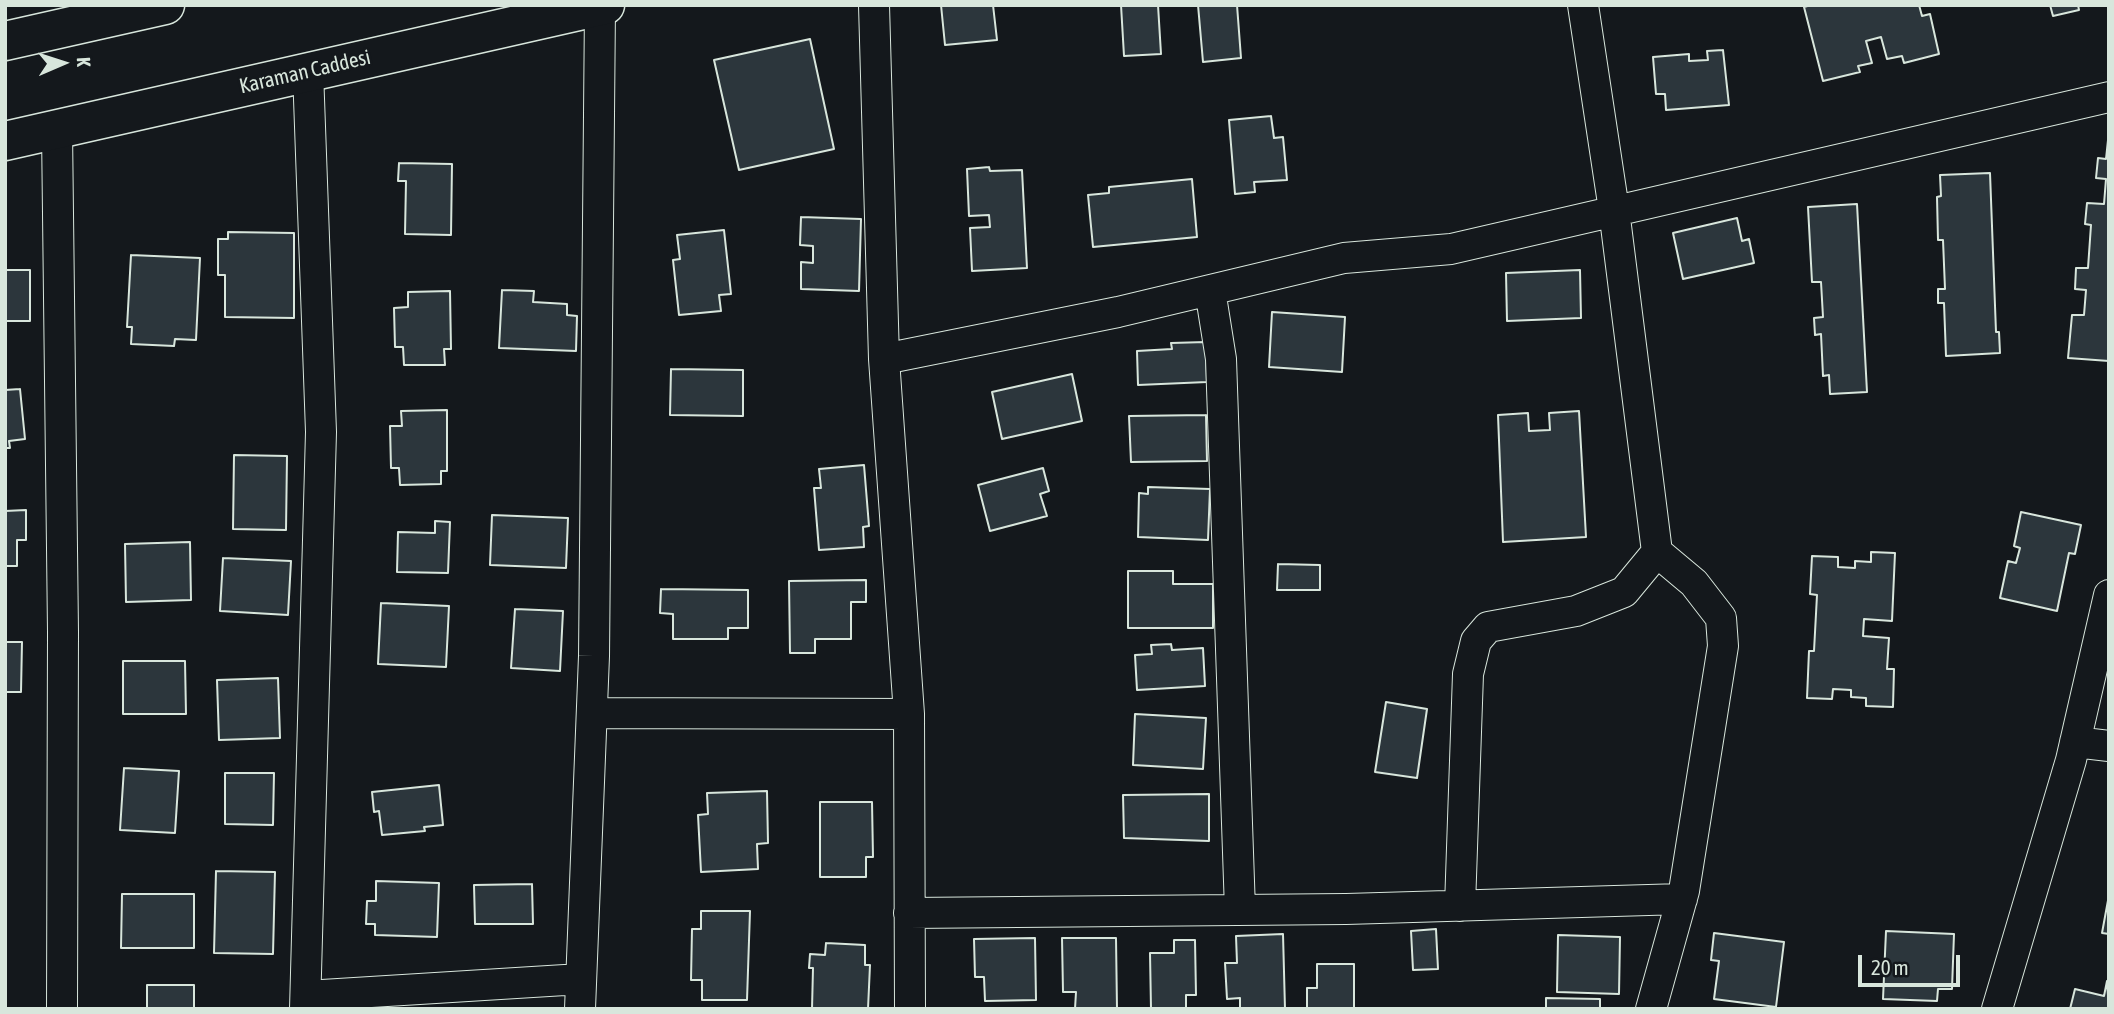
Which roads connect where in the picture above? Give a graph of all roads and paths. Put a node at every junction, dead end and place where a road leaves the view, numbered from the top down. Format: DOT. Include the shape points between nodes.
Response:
graph roads {
  1 [pos="165,5"];
  2 [pos="874,5"];
  3 [pos="1583,5"];
  4 [pos="603,6"];
  5 [pos="5,41"];
  6 [pos="309,71"];
  7 [pos="2109,97"];
  8 [pos="57,130"];
  9 [pos="5,141"];
  10 [pos="1614,210"];
  11 [pos="1210,290"];
  12 [pos="884,359"];
  13 [pos="1657,552"];
  14 [pos="2109,595"];
  15 [pos="592,713"];
  16 [pos="909,714"];
  17 [pos="2075,742"];
  18 [pos="2109,746"];
  19 [pos="1682,898"];
  20 [pos="1460,906"];
  21 [pos="1240,910"];
  22 [pos="909,913"];
  23 [pos="581,979"];
  24 [pos="305,1002"];
  25 [pos="62,1009"];
  26 [pos="580,1009"];
  27 [pos="910,1009"];
  28 [pos="1651,1009"];
  29 [pos="1997,1009"];
  1 -- 5 [label="highway"];
  2 -- 12 [label="street"];
  3 -- 10 [label="street"];
  4 -- 6 [label="highway, Karaman Caddesi"];
  4 -- 15 [label="street"];
  6 -- 8 [label="highway, Karaman Caddesi"];
  6 -- 24 [label="street" via="321,432"];
  7 -- 10 [label="street"];
  8 -- 9 [label="highway, Karaman Caddesi"];
  8 -- 25 [label="street" via="64,632"];
  10 -- 11 [label="street" via="1451,248 1344,258"];
  10 -- 13 [label="street"];
  11 -- 12 [label="street"];
  11 -- 21 [label="street" via="1221,359"];
  12 -- 16 [label="street"];
  13 -- 19 [label="street" via="1694,583 1721,618 1723,646"];
  13 -- 20 [label="street" via="1624,593 1576,611 1488,627 1475,641 1468,674"];
  14 -- 17 [label="street"];
  15 -- 16 [label="street"];
  15 -- 23 [label="street"];
  16 -- 22 [label="street"];
  17 -- 18 [label="street"];
  17 -- 29 [label="street"];
  19 -- 20 [label="street"];
  19 -- 28 [label="street"];
  20 -- 21 [label="street"];
  21 -- 22 [label="street"];
  22 -- 27 [label="street"];
  23 -- 24 [label="street"];
  23 -- 26 [label="street"];
}
